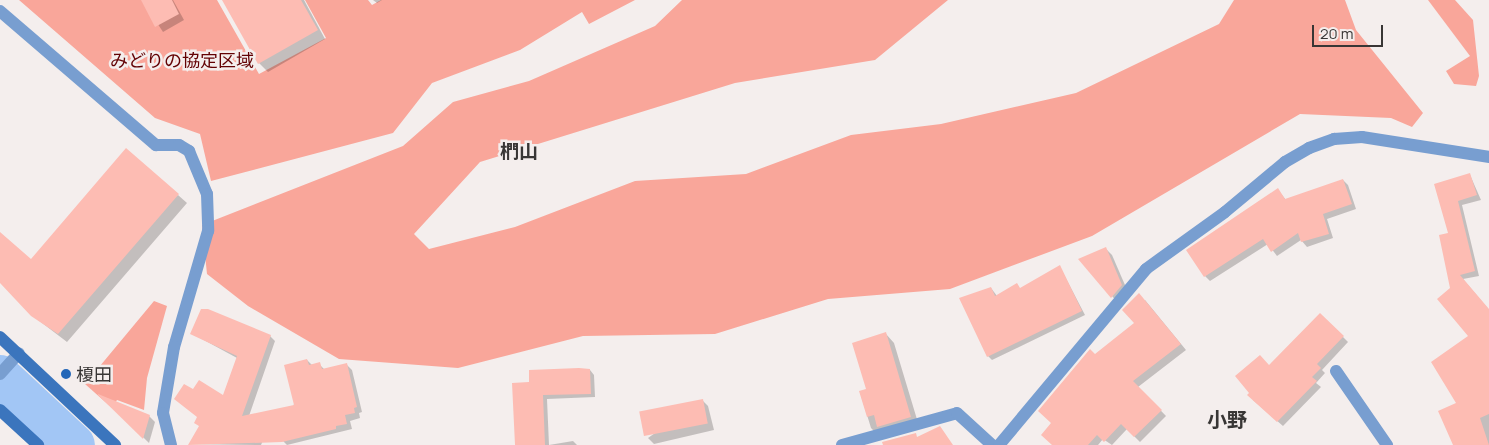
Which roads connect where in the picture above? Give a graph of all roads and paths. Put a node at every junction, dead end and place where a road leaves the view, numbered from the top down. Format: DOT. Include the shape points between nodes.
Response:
graph roads {
  1 [pos="0,12"];
  2 [pos="1489,158"];
  3 [pos="0,337"];
  4 [pos="15,358"];
  5 [pos="1336,371"];
  6 [pos="0,374"];
  7 [pos="0,410"];
  8 [pos="38,445"];
  9 [pos="115,445"];
  10 [pos="171,445"];
  11 [pos="842,445"];
  12 [pos="992,445"];
  13 [pos="999,445"];
  14 [pos="1387,445"];
  1 -- 10 [label="street" via="156,145 180,145 189,152 207,194 208,231 174,347 163,413"];
  2 -- 13 [label="street" via="1362,137 1334,139 1285,162 1225,212 1146,269"];
  3 -- 4 [label="street"];
  4 -- 6 [label="street"];
  4 -- 9 [label="street"];
  5 -- 14 [label="street"];
  7 -- 8 [label="street"];
  11 -- 12 [label="street" via="957,413"];
}
